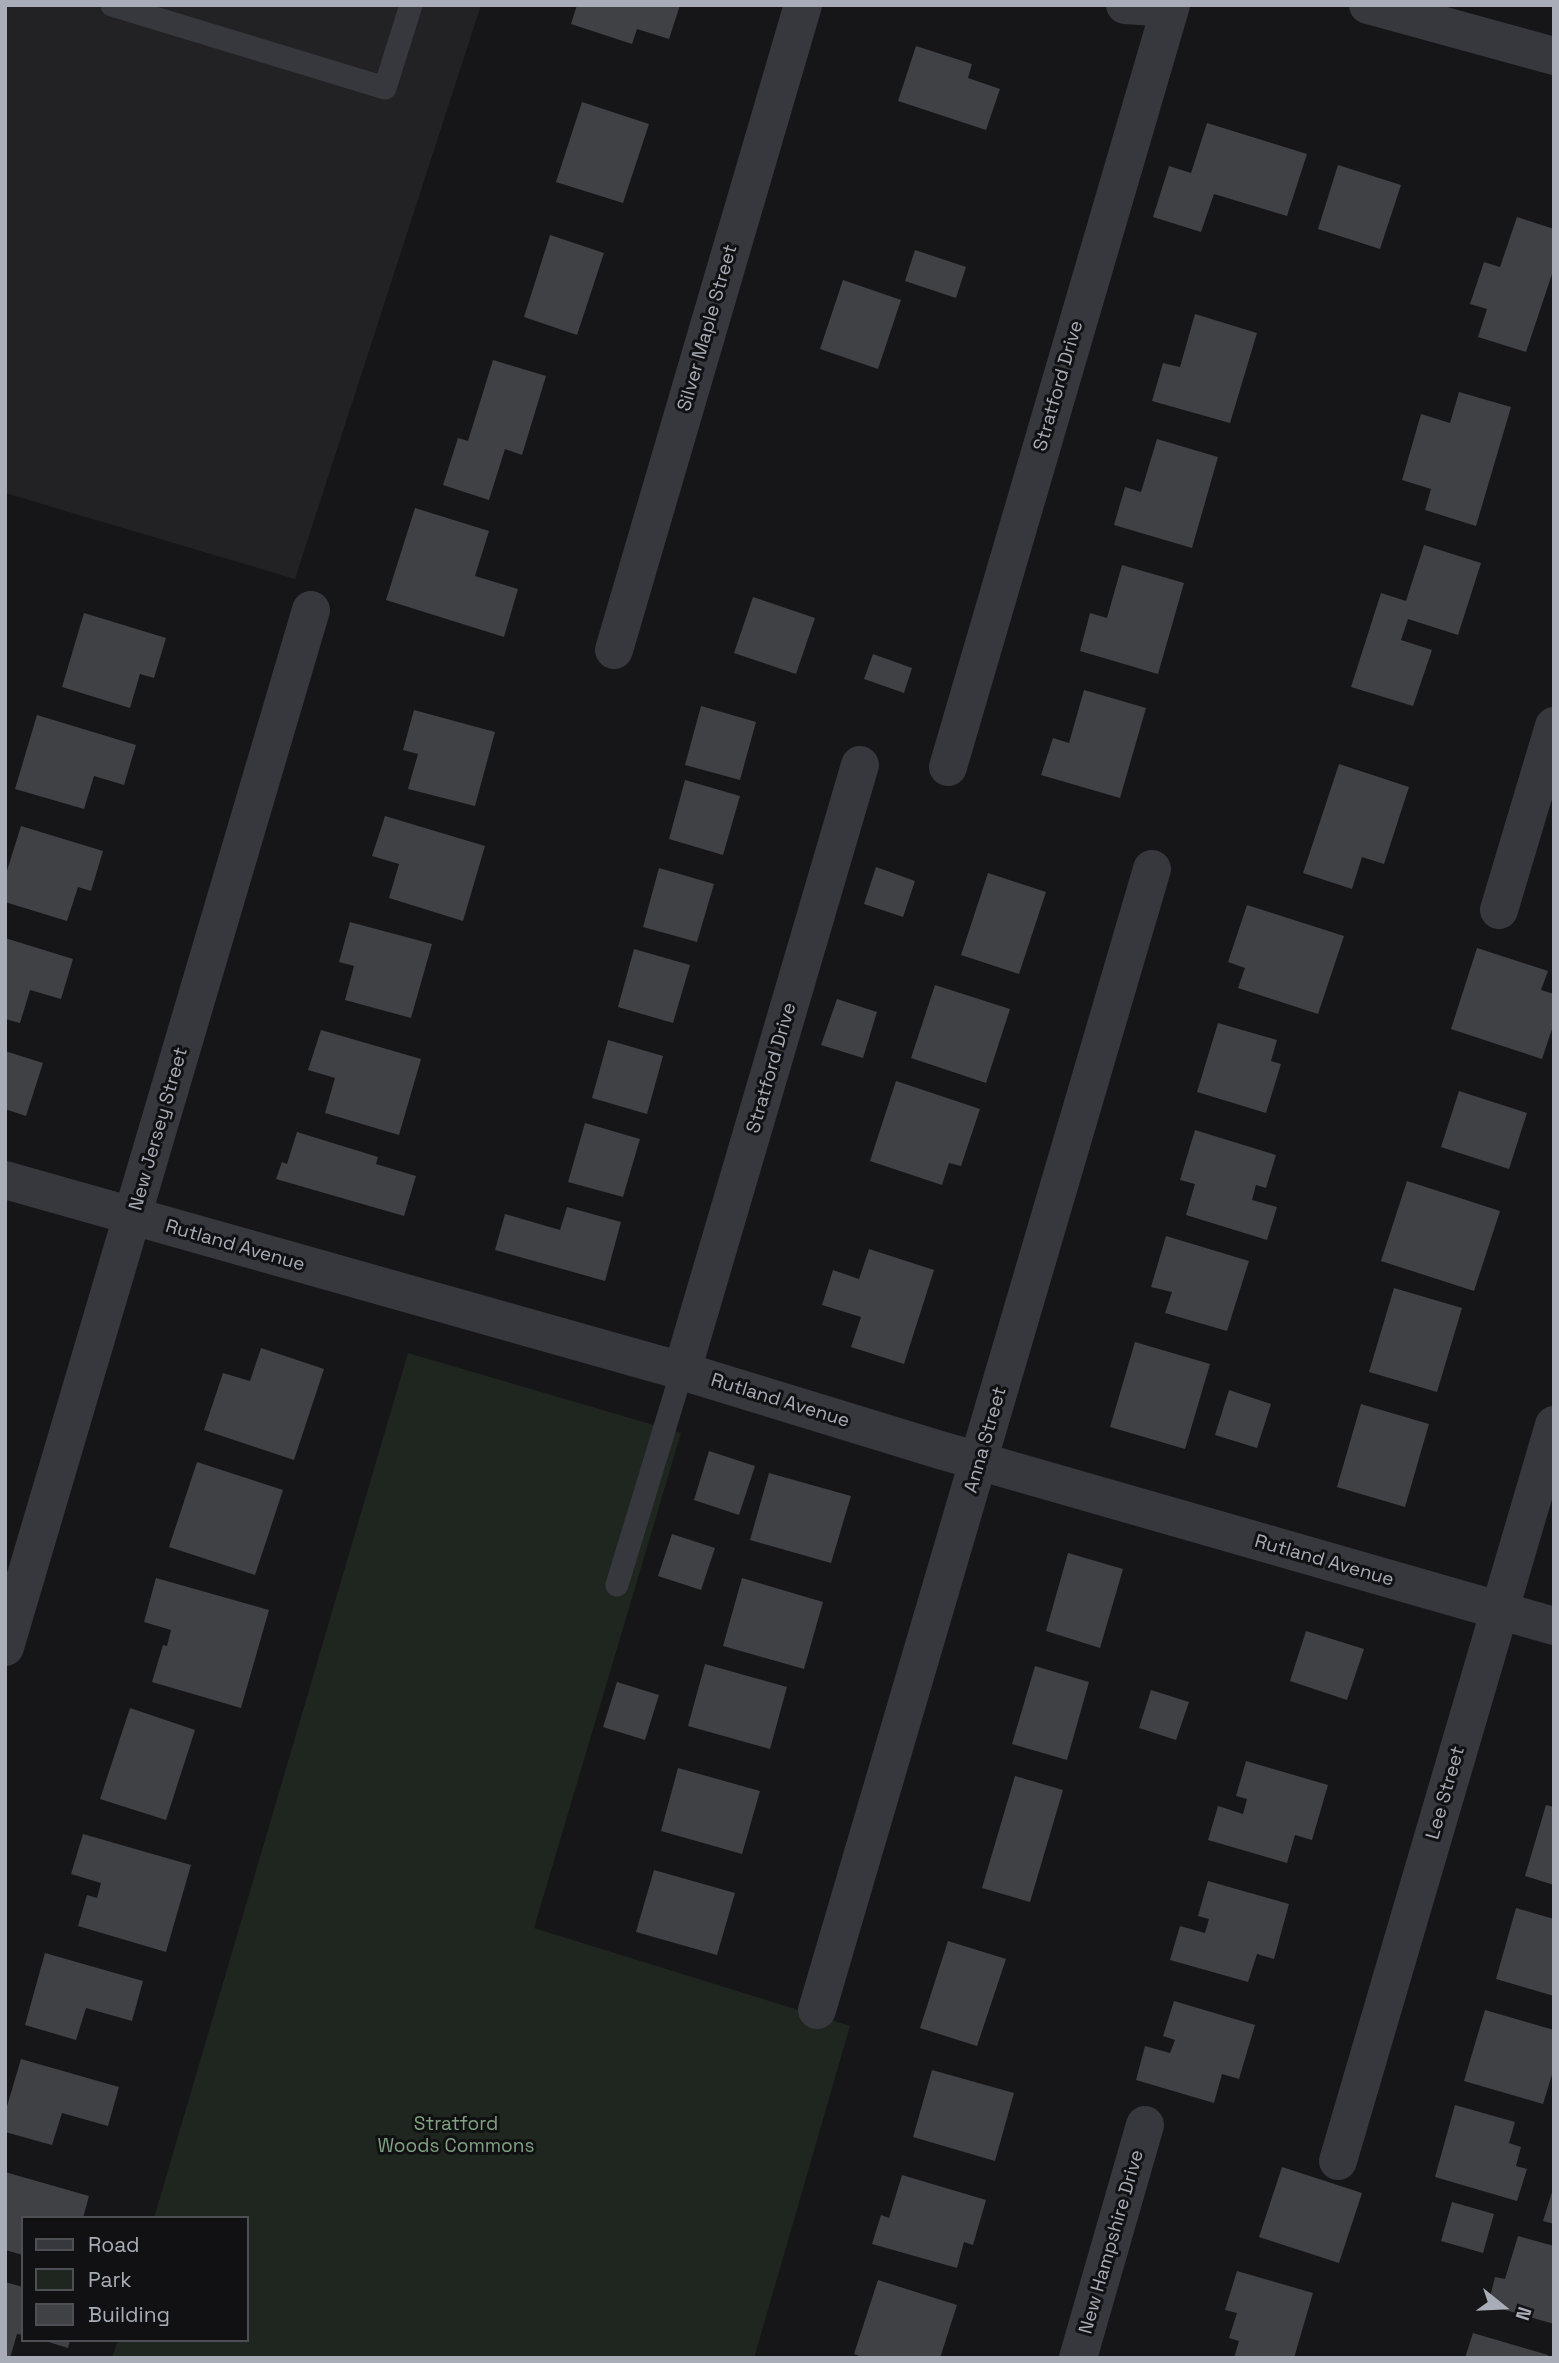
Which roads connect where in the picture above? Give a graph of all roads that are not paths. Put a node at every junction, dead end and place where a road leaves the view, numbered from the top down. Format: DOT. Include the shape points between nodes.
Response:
graph roads {
  1 [pos="112,5"];
  2 [pos="411,5"];
  3 [pos="803,5"];
  4 [pos="1125,5"];
  5 [pos="1368,5"];
  6 [pos="1170,7"];
  7 [pos="1554,56"];
  8 [pos="311,610"];
  9 [pos="614,650"];
  10 [pos="1554,726"];
  11 [pos="860,765"];
  12 [pos="948,767"];
  13 [pos="1152,869"];
  14 [pos="1499,910"];
  15 [pos="5,1180"];
  16 [pos="133,1216"];
  17 [pos="682,1371"];
  18 [pos="1554,1425"];
  19 [pos="980,1461"];
  20 [pos="617,1585"];
  21 [pos="1501,1610"];
  22 [pos="1554,1626"];
  23 [pos="5,1647"];
  24 [pos="817,2010"];
  25 [pos="1145,2125"];
  26 [pos="1338,2161"];
  27 [pos="1078,2358"];
  1 -- 2 [label="lane" via="385,88"];
  3 -- 9 [label="street, Silver Maple Street"];
  4 -- 6 [label="street"];
  5 -- 7 [label="street"];
  6 -- 12 [label="street, Stratford Drive"];
  8 -- 16 [label="street, New Jersey Street"];
  10 -- 14 [label="street"];
  11 -- 17 [label="street, Stratford Drive"];
  13 -- 19 [label="street, Anna Street"];
  15 -- 16 [label="street, Rutland Avenue"];
  16 -- 17 [label="street, Rutland Avenue"];
  16 -- 23 [label="street, New Jersey Street"];
  17 -- 19 [label="street, Rutland Avenue"];
  17 -- 20 [label="lane"];
  18 -- 21 [label="street, Lee Street"];
  19 -- 21 [label="street, Rutland Avenue"];
  19 -- 24 [label="street, Anna Street"];
  21 -- 22 [label="street, Rutland Avenue"];
  21 -- 26 [label="street, Lee Street"];
  25 -- 27 [label="street, New Hampshire Drive"];
}
